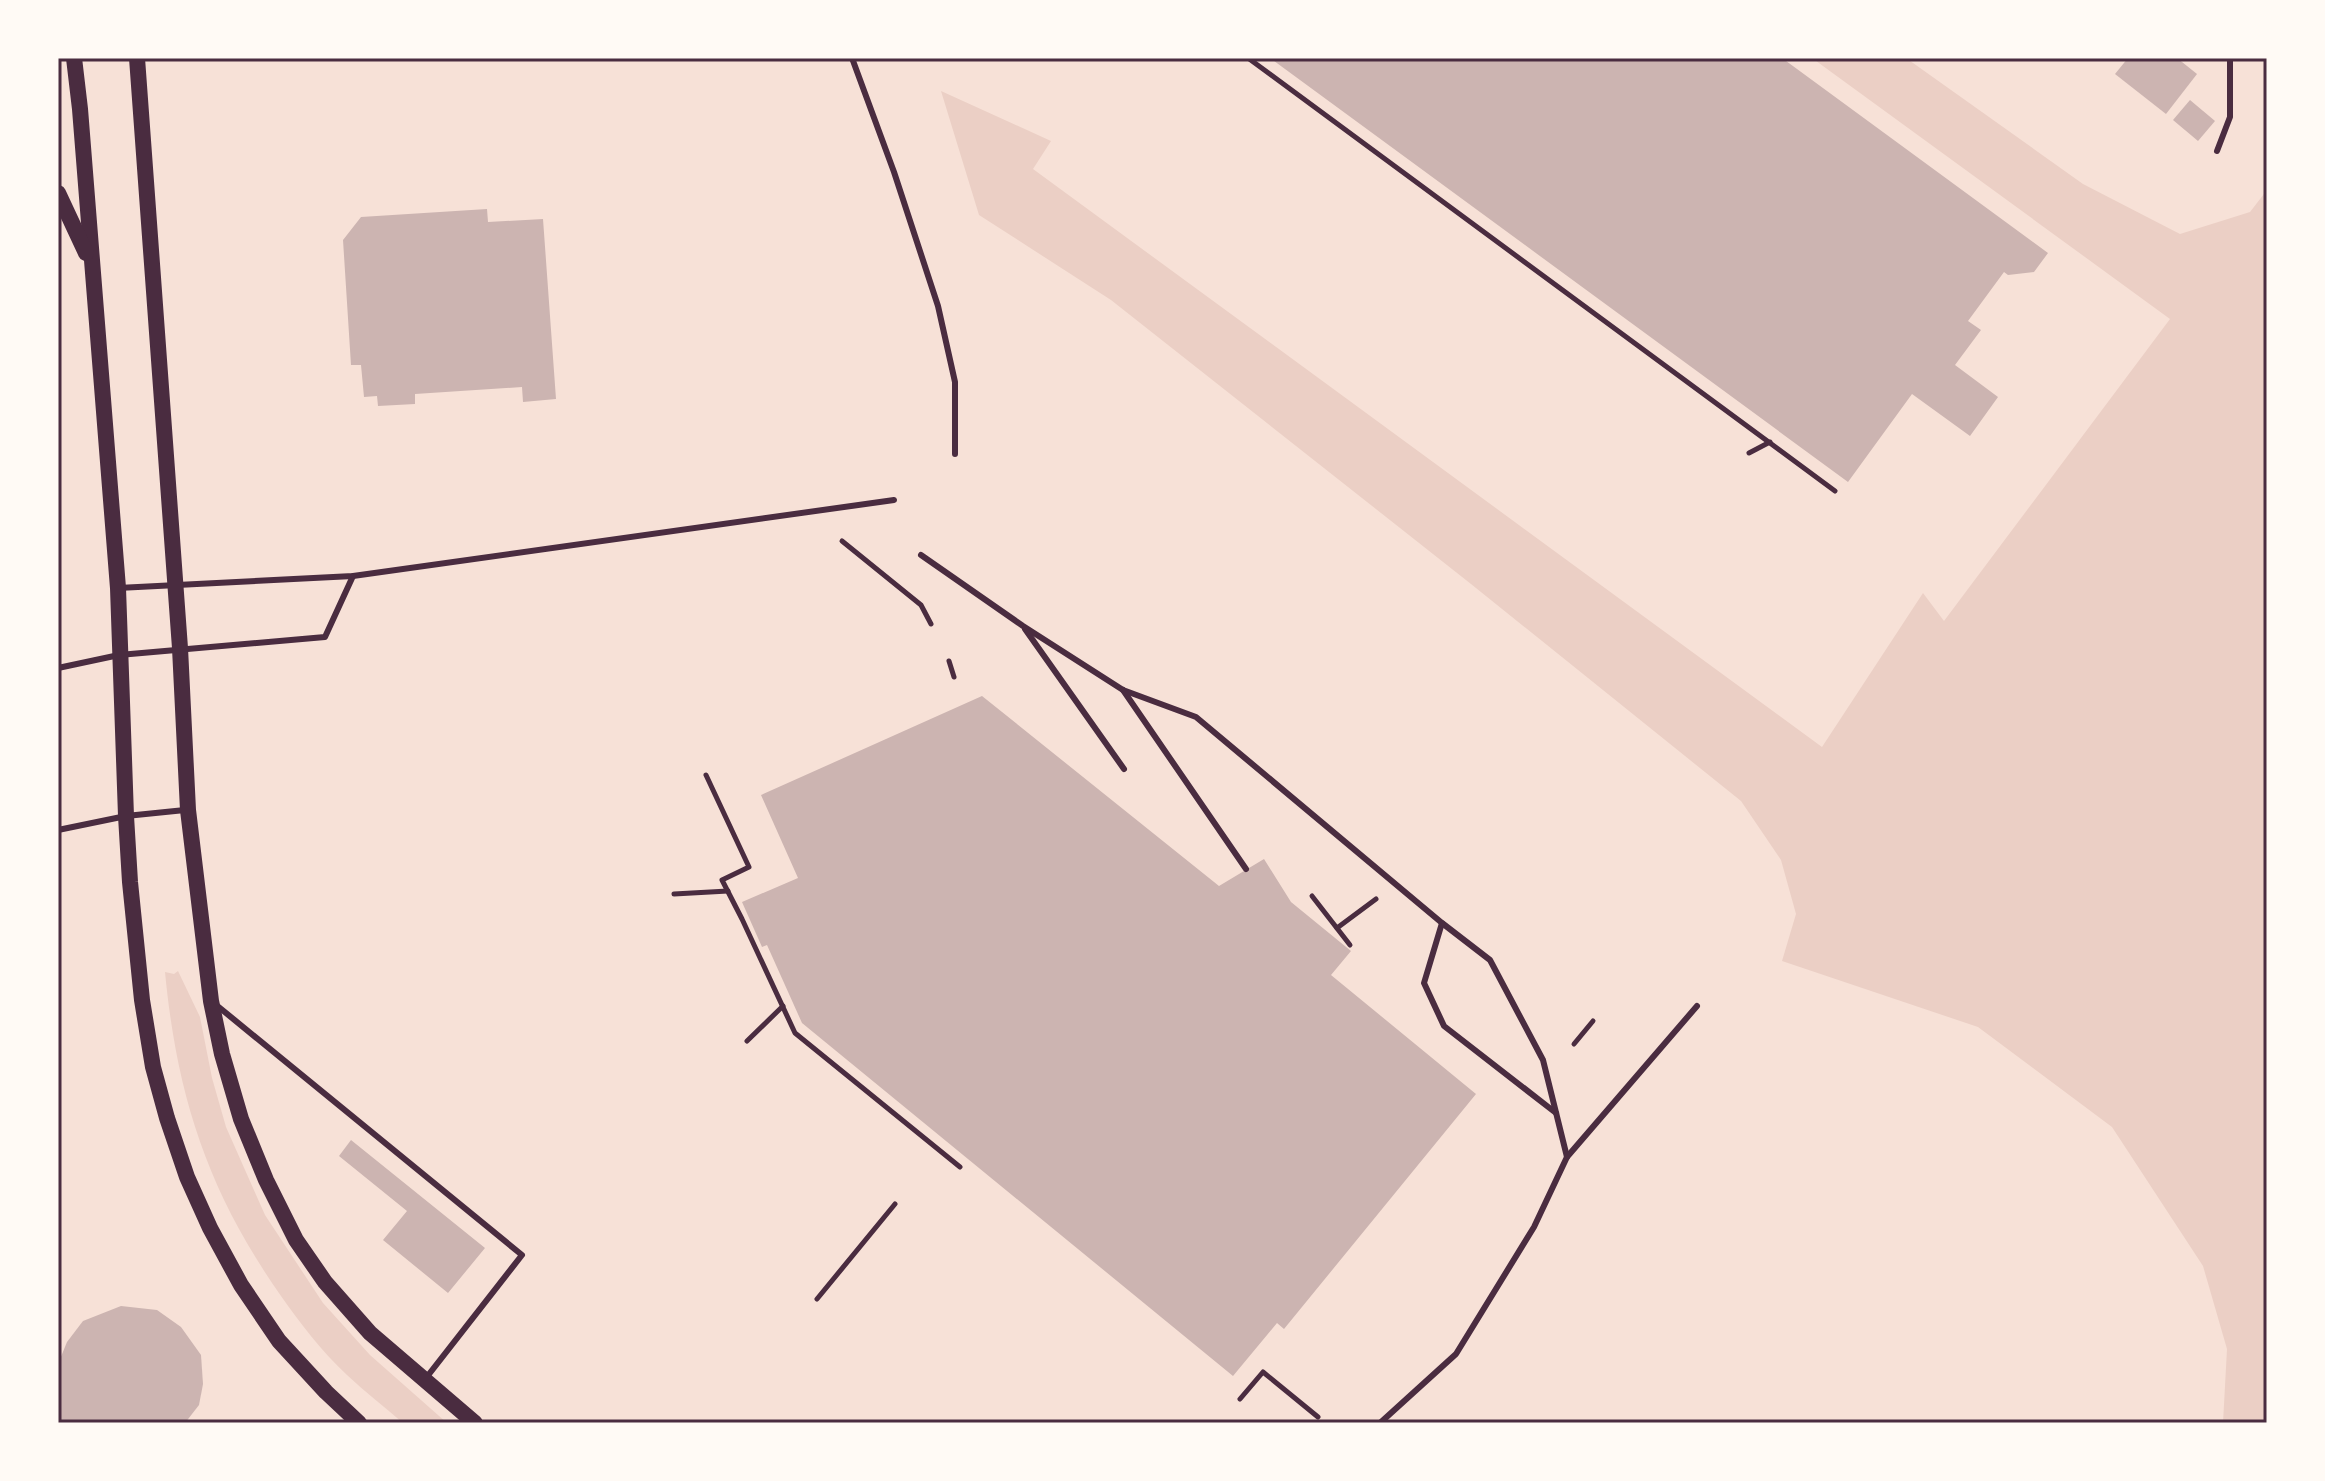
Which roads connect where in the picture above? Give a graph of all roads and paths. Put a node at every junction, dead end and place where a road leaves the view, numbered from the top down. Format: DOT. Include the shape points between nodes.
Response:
graph roads {
  1 [pos="74,58"];
  2 [pos="137,58"];
  3 [pos="852,58"];
  4 [pos="1248,58"];
  5 [pos="2230,58"];
  6 [pos="2217,151"];
  7 [pos="58,193"];
  8 [pos="94,290"];
  9 [pos="1770,442"];
  10 [pos="1749,453"];
  11 [pos="955,454"];
  12 [pos="1835,491"];
  13 [pos="894,500"];
  14 [pos="842,541"];
  15 [pos="921,555"];
  16 [pos="353,576"];
  17 [pos="176,586"];
  18 [pos="118,588"];
  19 [pos="931,624"];
  20 [pos="1023,626"];
  21 [pos="180,648"];
  22 [pos="119,655"];
  23 [pos="949,661"];
  24 [pos="58,668"];
  25 [pos="954,677"];
  26 [pos="1123,690"];
  27 [pos="1124,769"];
  28 [pos="706,775"];
  29 [pos="188,810"];
  30 [pos="126,816"];
  31 [pos="58,830"];
  32 [pos="1246,869"];
  33 [pos="1396,884"];
  34 [pos="728,891"];
  35 [pos="674,894"];
  36 [pos="1312,896"];
  37 [pos="1442,923"];
  38 [pos="1337,928"];
  39 [pos="1350,945"];
  40 [pos="211,1001"];
  41 [pos="783,1006"];
  42 [pos="1697,1006"];
  43 [pos="1593,1021"];
  44 [pos="747,1041"];
  45 [pos="1574,1044"];
  46 [pos="1557,1114"];
  47 [pos="1567,1157"];
  48 [pos="960,1167"];
  49 [pos="895,1204"];
  50 [pos="817,1299"];
  51 [pos="424,1381"];
  52 [pos="1240,1399"];
  53 [pos="1318,1417"];
  54 [pos="359,1423"];
  55 [pos="475,1423"];
  56 [pos="1380,1423"];
  1 -- 8 [label="main road"];
  2 -- 17 [label="main road"];
  3 -- 11 [label="lane" via="938,306 955,382"];
  4 -- 9 [label="path"];
  5 -- 6 [label="lane" via="2230,117"];
  7 -- 8 [label="main road" via="85,247"];
  8 -- 18 [label="main road"];
  9 -- 10 [label="path"];
  9 -- 12 [label="path"];
  13 -- 16 [label="lane"];
  14 -- 19 [label="path" via="921,605"];
  15 -- 20 [label="lane"];
  16 -- 17 [label="lane"];
  16 -- 21 [label="lane" via="325,637"];
  17 -- 18 [label="lane"];
  17 -- 21 [label="main road"];
  18 -- 22 [label="main road"];
  20 -- 26 [label="lane"];
  20 -- 27 [label="lane"];
  21 -- 22 [label="lane"];
  21 -- 29 [label="main road"];
  22 -- 24 [label="lane"];
  22 -- 30 [label="main road"];
  23 -- 25 [label="path"];
  26 -- 32 [label="lane"];
  26 -- 33 [label="lane" via="1196,717"];
  28 -- 34 [label="path" via="749,867 722,880"];
  29 -- 30 [label="lane"];
  29 -- 40 [label="main road"];
  30 -- 31 [label="lane"];
  30 -- 54 [label="main road" via="153,1067 187,1177 241,1285 279,1341"];
  33 -- 37 [label="lane"];
  33 -- 38 [label="path"];
  34 -- 35 [label="path"];
  34 -- 41 [label="path"];
  36 -- 38 [label="path"];
  37 -- 46 [label="lane" via="1490,960 1543,1060"];
  37 -- 46 [label="lane" via="1424,983 1444,1026"];
  38 -- 39 [label="path"];
  40 -- 51 [label="main road" via="241,1119 296,1240 370,1333"];
  40 -- 51 [label="lane" via="522,1255"];
  41 -- 44 [label="path"];
  41 -- 48 [label="path" via="795,1033"];
  42 -- 47 [label="lane"];
  43 -- 45 [label="path"];
  46 -- 47 [label="lane"];
  47 -- 56 [label="lane" via="1534,1227 1456,1354"];
  49 -- 50 [label="path"];
  51 -- 55 [label="main road"];
  52 -- 53 [label="path" via="1263,1372"];
}
